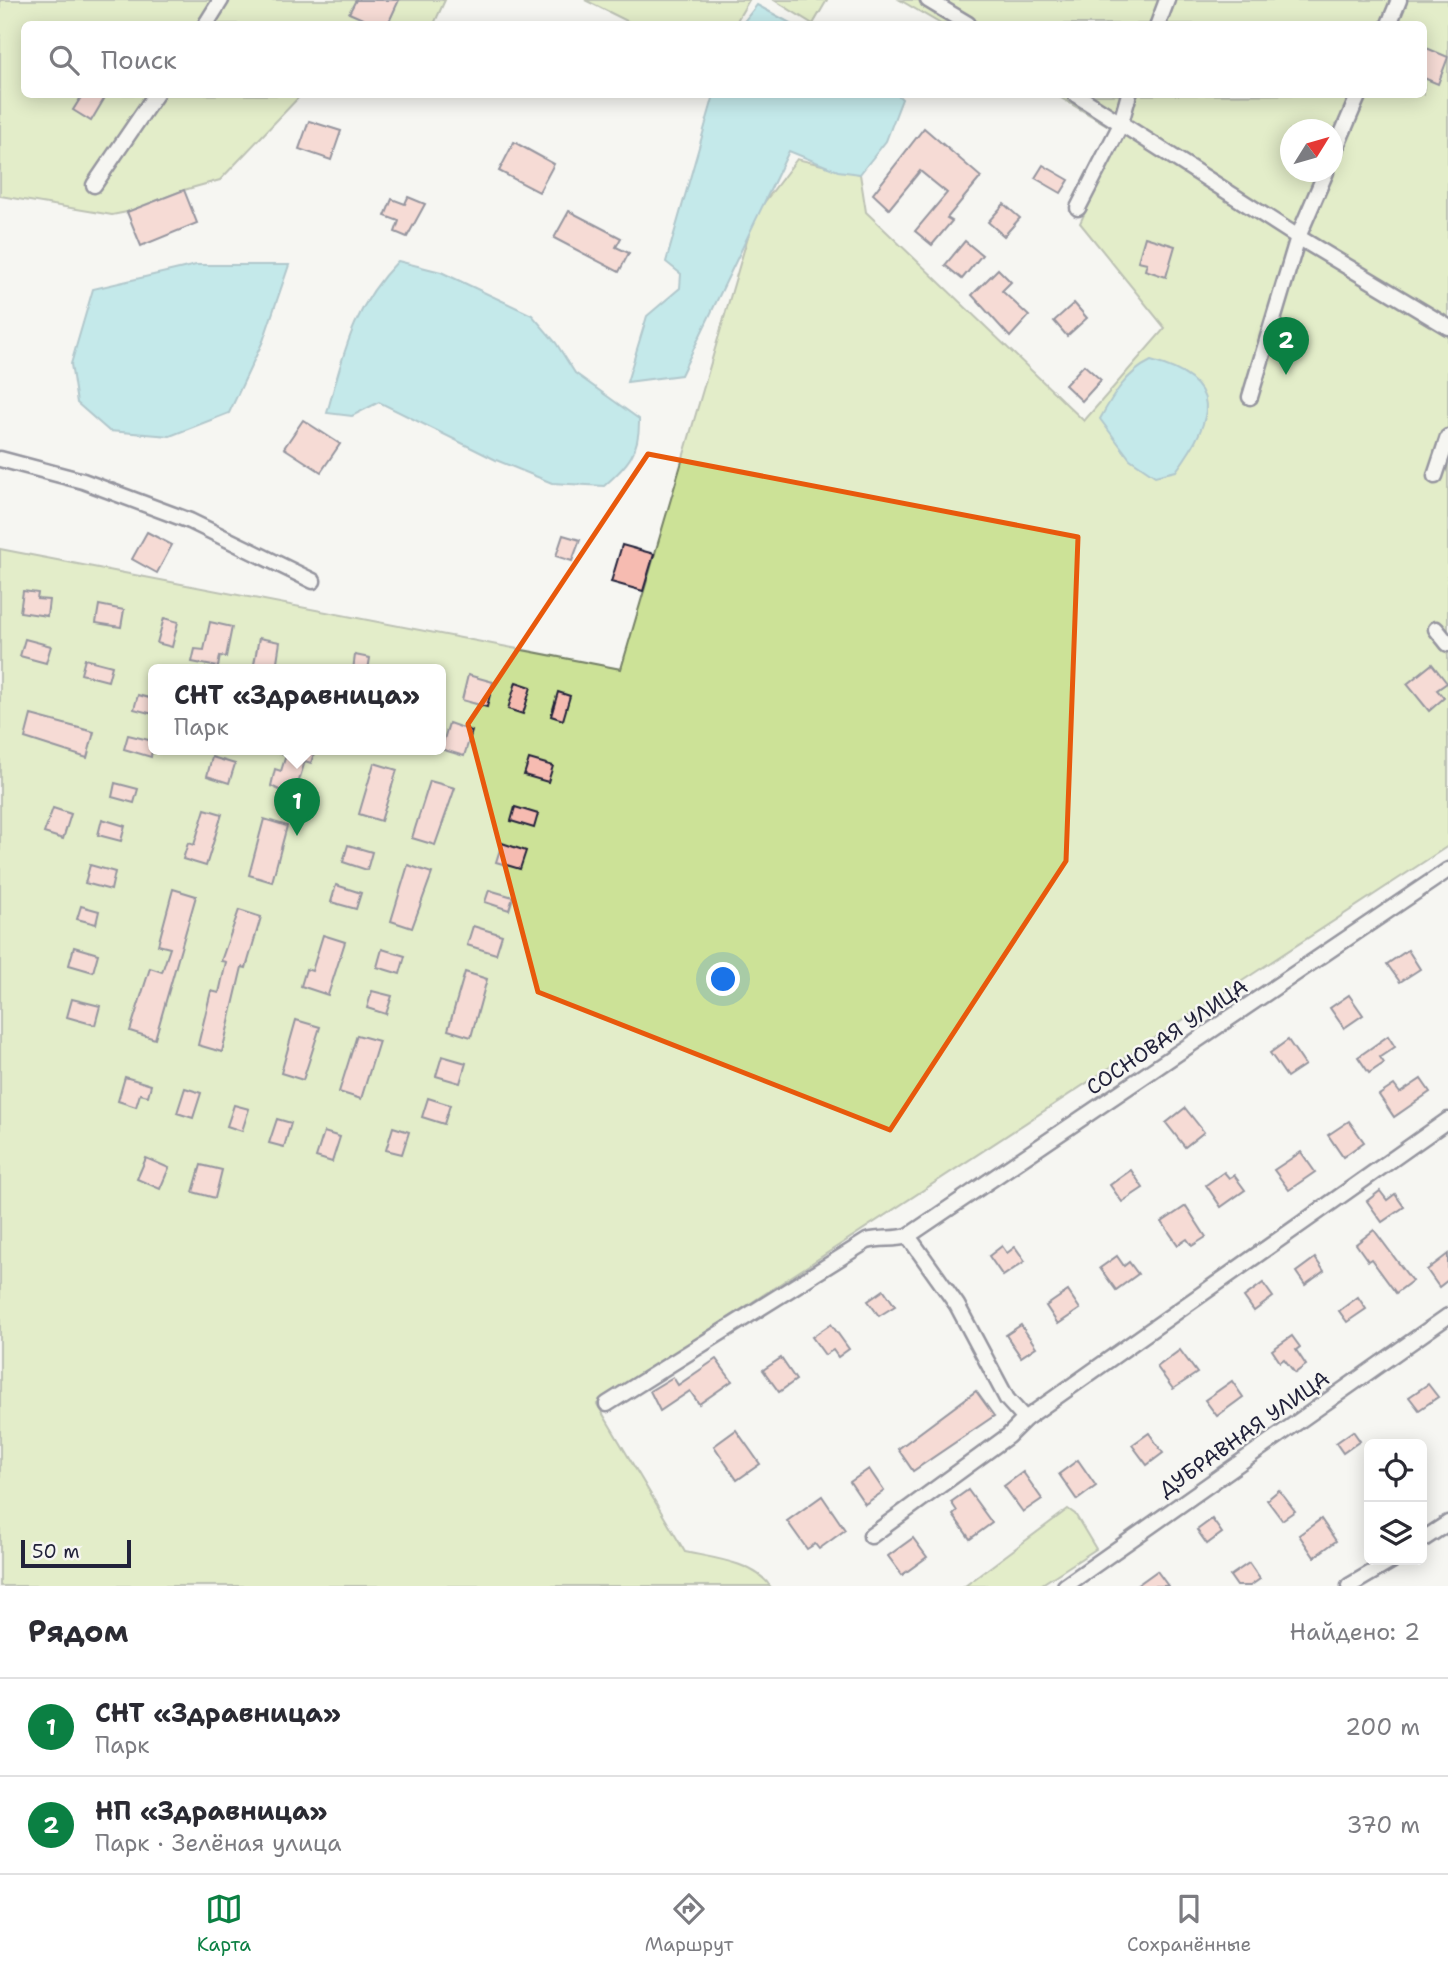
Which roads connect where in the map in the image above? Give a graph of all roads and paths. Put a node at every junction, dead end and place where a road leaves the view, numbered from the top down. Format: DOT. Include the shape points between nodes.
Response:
graph roads {
  1 [pos="221,0"];
  2 [pos="928,0"];
  3 [pos="1167,0"];
  4 [pos="1399,0"];
  5 [pos="208,21"];
  6 [pos="963,21"];
  7 [pos="1159,21"];
  8 [pos="1390,21"];
  9 [pos="153,98"];
  10 [pos="1081,98"];
  11 [pos="1128,98"];
  12 [pos="1357,98"];
  13 [pos="1120,126"];
  14 [pos="1343,131"];
  15 [pos="1322,182"];
  16 [pos="94,185"];
  17 [pos="1078,208"];
  18 [pos="1298,237"];
  19 [pos="1448,327"];
  20 [pos="1250,397"];
  21 [pos="1448,437"];
  22 [pos="0,458"];
  23 [pos="1434,476"];
  24 [pos="313,581"];
  25 [pos="1436,629"];
  26 [pos="1448,644"];
  27 [pos="1448,870"];
  28 [pos="1448,1120"];
  29 [pos="908,1236"];
  30 [pos="1448,1316"];
  31 [pos="607,1404"];
  32 [pos="1025,1419"];
  33 [pos="1448,1523"];
  34 [pos="871,1536"];
  35 [pos="1427,1537"];
  36 [pos="1385,1565"];
  37 [pos="1065,1586"];
  38 [pos="1349,1586"];
  1 -- 5 [label="street"];
  2 -- 6 [label="street"];
  3 -- 7 [label="street"];
  4 -- 8 [label="street"];
  9 -- 16 [label="street"];
  10 -- 13 [label="street"];
  11 -- 13 [label="street"];
  12 -- 14 [label="street"];
  13 -- 17 [label="street"];
  13 -- 18 [label="street"];
  15 -- 18 [label="street"];
  18 -- 19 [label="street"];
  18 -- 20 [label="street"];
  21 -- 23 [label="street"];
  22 -- 24 [label="street" via="83,481 190,521"];
  25 -- 26 [label="street"];
  27 -- 29 [label="street, СОСНОВАЯ УЛИЦА"];
  28 -- 32 [label="street"];
  29 -- 31 [label="street" via="867,1241"];
  29 -- 32 [label="street" via="957,1305 1007,1399"];
  30 -- 37 [label="street, ДУБРАВНАЯ УЛИЦА"];
  32 -- 34 [label="street"];
  33 -- 35 [label="street"];
  36 -- 38 [label="street"];
}
